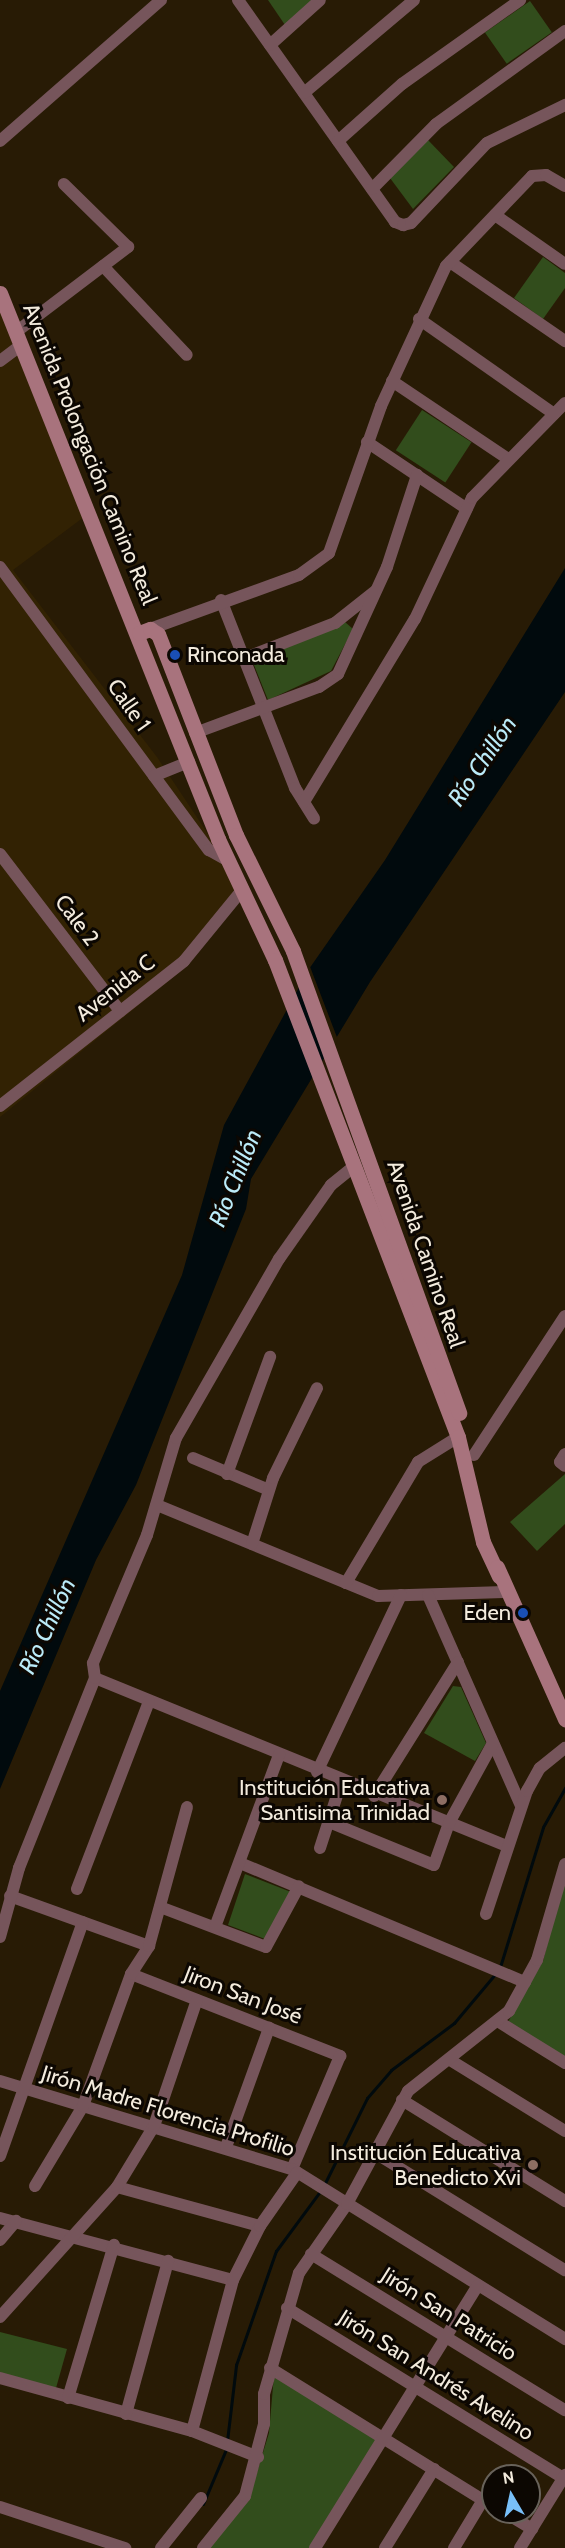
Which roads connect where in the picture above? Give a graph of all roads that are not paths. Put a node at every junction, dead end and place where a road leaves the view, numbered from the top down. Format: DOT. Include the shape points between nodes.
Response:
graph roads {
  1 [pos="161,0"];
  2 [pos="238,0"];
  3 [pos="320,0"];
  4 [pos="414,0"];
  5 [pos="520,0"];
  6 [pos="565,31"];
  7 [pos="270,45"];
  8 [pos="304,93"];
  9 [pos="565,105"];
  10 [pos="0,141"];
  11 [pos="338,141"];
  12 [pos="64,184"];
  13 [pos="565,186"];
  14 [pos="372,189"];
  15 [pos="495,215"];
  16 [pos="450,262"];
  17 [pos="565,264"];
  18 [pos="103,266"];
  19 [pos="0,293"];
  20 [pos="419,319"];
  21 [pos="18,338"];
  22 [pos="565,341"];
  23 [pos="187,355"];
  24 [pos="0,361"];
  25 [pos="392,381"];
  26 [pos="565,403"];
  27 [pos="554,414"];
  28 [pos="367,441"];
  29 [pos="508,459"];
  30 [pos="417,475"];
  31 [pos="468,509"];
  32 [pos="0,567"];
  33 [pos="378,589"];
  34 [pos="221,600"];
  35 [pos="144,631"];
  36 [pos="245,658"];
  37 [pos="265,707"];
  38 [pos="195,733"];
  39 [pos="189,762"];
  40 [pos="154,776"];
  41 [pos="304,802"];
  42 [pos="314,819"];
  43 [pos="0,854"];
  44 [pos="229,861"];
  45 [pos="243,889"];
  46 [pos="293,951"];
  47 [pos="275,960"];
  48 [pos="120,1011"];
  49 [pos="0,1106"];
  50 [pos="351,1164"];
  51 [pos="565,1316"];
  52 [pos="270,1357"];
  53 [pos="317,1388"];
  54 [pos="458,1437"];
  55 [pos="565,1454"];
  56 [pos="474,1455"];
  57 [pos="193,1458"];
  58 [pos="565,1466"];
  59 [pos="227,1474"];
  60 [pos="268,1490"];
  61 [pos="157,1505"];
  62 [pos="252,1544"];
  63 [pos="346,1583"];
  64 [pos="502,1584"];
  65 [pos="401,1595"];
  66 [pos="428,1595"];
  67 [pos="458,1662"];
  68 [pos="95,1678"];
  69 [pos="149,1701"];
  70 [pos="565,1719"];
  71 [pos="494,1743"];
  72 [pos="565,1748"];
  73 [pos="279,1755"];
  74 [pos="317,1772"];
  75 [pos="341,1783"];
  76 [pos="374,1796"];
  77 [pos="521,1806"];
  78 [pos="187,1807"];
  79 [pos="329,1822"];
  80 [pos="449,1823"];
  81 [pos="506,1846"];
  82 [pos="320,1848"];
  83 [pos="240,1863"];
  84 [pos="565,1865"];
  85 [pos="299,1886"];
  86 [pos="77,1889"];
  87 [pos="10,1896"];
  88 [pos="565,1904"];
  89 [pos="160,1907"];
  90 [pos="551,1913"];
  91 [pos="486,1914"];
  92 [pos="83,1922"];
  93 [pos="215,1928"];
  94 [pos="0,1937"];
  95 [pos="149,1946"];
  96 [pos="131,1974"];
  97 [pos="525,1982"];
  98 [pos="197,2000"];
  99 [pos="499,2022"];
  100 [pos="269,2028"];
  101 [pos="450,2060"];
  102 [pos="565,2063"];
  103 [pos="0,2081"];
  104 [pos="21,2088"];
  105 [pos="402,2100"];
  106 [pos="83,2106"];
  107 [pos="154,2126"];
  108 [pos="565,2131"];
  109 [pos="226,2147"];
  110 [pos="372,2151"];
  111 [pos="0,2156"];
  112 [pos="294,2171"];
  113 [pos="35,2186"];
  114 [pos="117,2187"];
  115 [pos="565,2201"];
  116 [pos="347,2204"];
  117 [pos="0,2218"];
  118 [pos="16,2221"];
  119 [pos="260,2226"];
  120 [pos="79,2235"];
  121 [pos="0,2240"];
  122 [pos="114,2246"];
  123 [pos="311,2254"];
  124 [pos="168,2261"];
  125 [pos="565,2270"];
  126 [pos="233,2280"];
  127 [pos="478,2285"];
  128 [pos="287,2308"];
  129 [pos="0,2317"];
  130 [pos="446,2337"];
  131 [pos="565,2339"];
  132 [pos="270,2368"];
  133 [pos="0,2378"];
  134 [pos="415,2387"];
  135 [pos="68,2398"];
  136 [pos="565,2410"];
  137 [pos="126,2414"];
  138 [pos="192,2431"];
  139 [pos="384,2438"];
  140 [pos="258,2457"];
  141 [pos="434,2469"];
  142 [pos="564,2477"];
  143 [pos="201,2498"];
  144 [pos="481,2499"];
  145 [pos="0,2506"];
  146 [pos="481,2512"];
  147 [pos="524,2524"];
  148 [pos="532,2529"];
  149 [pos="125,2548"];
  150 [pos="160,2548"];
  151 [pos="203,2548"];
  152 [pos="315,2548"];
  153 [pos="385,2548"];
  154 [pos="454,2548"];
  155 [pos="520,2548"];
  1 -- 10 [label="street"];
  2 -- 7 [label="street"];
  3 -- 7 [label="street"];
  4 -- 8 [label="street"];
  5 -- 11 [label="street" via="402,84"];
  6 -- 14 [label="street" via="436,124"];
  7 -- 8 [label="street"];
  8 -- 11 [label="street"];
  9 -- 14 [label="street" via="486,143 411,223 395,222"];
  11 -- 14 [label="street"];
  12 -- 18 [label="street" via="128,247"];
  13 -- 15 [label="street" via="546,175 532,176"];
  15 -- 16 [label="street"];
  15 -- 17 [label="street"];
  16 -- 20 [label="street"];
  16 -- 22 [label="street"];
  18 -- 21 [label="street"];
  18 -- 23 [label="street"];
  19 -- 21 [label="main road, Avenida Prolongación Camino Real"];
  20 -- 25 [label="street"];
  20 -- 27 [label="street"];
  21 -- 24 [label="street"];
  21 -- 35 [label="main road, Avenida Prolongación Camino Real"];
  25 -- 28 [label="street"];
  25 -- 29 [label="street"];
  26 -- 27 [label="street"];
  27 -- 29 [label="street"];
  28 -- 30 [label="street"];
  28 -- 34 [label="street" via="329,553 299,576"];
  29 -- 31 [label="street"];
  30 -- 31 [label="street"];
  30 -- 33 [label="street"];
  31 -- 41 [label="street" via="415,619"];
  32 -- 40 [label="street, Calle 1"];
  33 -- 36 [label="street" via="335,623"];
  33 -- 37 [label="street" via="338,674"];
  34 -- 35 [label="street"];
  34 -- 36 [label="street"];
  35 -- 38 [label="main road, Avenida Prolongación Camino Real" via="158,634"];
  35 -- 39 [label="main road, Avenida Prolongación Camino Real"];
  36 -- 37 [label="street"];
  37 -- 38 [label="street"];
  37 -- 41 [label="street"];
  38 -- 46 [label="main road, Avenida Prolongación Camino Real" via="236,835"];
  39 -- 40 [label="street"];
  39 -- 44 [label="main road, Avenida Prolongación Camino Real"];
  40 -- 44 [label="street, Calle 1" via="209,850"];
  41 -- 42 [label="street"];
  43 -- 48 [label="street, Cale 2"];
  44 -- 45 [label="main road, Avenida Prolongación Camino Real"];
  45 -- 47 [label="main road, Avenida Prolongación Camino Real"];
  45 -- 48 [label="street, Avenida C" via="184,961"];
  46 -- 56 [label="main road, Avenida Camino Real" via="367,1153 396,1250"];
  47 -- 50 [label="main road, Avenida Camino Real"];
  48 -- 49 [label="street, Avenida C"];
  50 -- 54 [label="main road, Avenida Camino Real"];
  50 -- 61 [label="street" via="326,1192 260,1290 176,1438"];
  51 -- 56 [label="street"];
  52 -- 59 [label="street"];
  53 -- 60 [label="street" via="298,1418"];
  54 -- 63 [label="street" via="418,1462"];
  54 -- 64 [label="main road, Avenida Camino Real" via="483,1542"];
  55 -- 58 [label="street" via="560,1462"];
  56 -- 64 [label="main road, Avenida Camino Real"];
  57 -- 59 [label="street"];
  59 -- 60 [label="street"];
  60 -- 62 [label="street"];
  61 -- 62 [label="street"];
  61 -- 68 [label="street" via="93,1663"];
  62 -- 63 [label="street"];
  63 -- 65 [label="street" via="378,1596"];
  64 -- 66 [label="street"];
  64 -- 70 [label="main road, Avenida Camino Real"];
  65 -- 66 [label="street"];
  65 -- 74 [label="street"];
  66 -- 67 [label="street"];
  67 -- 71 [label="street"];
  67 -- 76 [label="street"];
  68 -- 69 [label="street"];
  68 -- 87 [label="street"];
  69 -- 73 [label="street"];
  69 -- 86 [label="street"];
  71 -- 77 [label="street"];
  71 -- 80 [label="street"];
  72 -- 77 [label="street" via="540,1768"];
  73 -- 74 [label="street"];
  73 -- 83 [label="street"];
  74 -- 75 [label="street"];
  75 -- 76 [label="street"];
  75 -- 79 [label="street"];
  76 -- 80 [label="street"];
  77 -- 81 [label="street"];
  78 -- 89 [label="street"];
  79 -- 80 [label="street" via="434,1865"];
  79 -- 82 [label="street"];
  80 -- 81 [label="street"];
  81 -- 91 [label="street"];
  83 -- 85 [label="street"];
  83 -- 93 [label="street"];
  84 -- 90 [label="street"];
  85 -- 93 [label="street" via="266,1947"];
  85 -- 97 [label="street"];
  87 -- 92 [label="street"];
  87 -- 94 [label="street"];
  88 -- 90 [label="street"];
  89 -- 93 [label="street"];
  89 -- 95 [label="street"];
  90 -- 97 [label="street"];
  92 -- 95 [label="street"];
  92 -- 104 [label="street"];
  95 -- 96 [label="street"];
  96 -- 98 [label="street, Jiron San José"];
  96 -- 106 [label="street"];
  97 -- 99 [label="street"];
  98 -- 100 [label="street, Jiron San José"];
  98 -- 107 [label="street"];
  99 -- 101 [label="street"];
  99 -- 102 [label="street"];
  100 -- 109 [label="street"];
  100 -- 112 [label="street, Jiron San José" via="340,2056"];
  101 -- 105 [label="street"];
  101 -- 108 [label="street"];
  103 -- 104 [label="street, Jirón Madre Florencia Profilio"];
  104 -- 106 [label="street, Jirón Madre Florencia Profilio"];
  104 -- 111 [label="street"];
  105 -- 110 [label="street"];
  105 -- 115 [label="street"];
  106 -- 107 [label="street, Jirón Madre Florencia Profilio"];
  106 -- 113 [label="street"];
  107 -- 109 [label="street, Jirón Madre Florencia Profilio"];
  107 -- 114 [label="street"];
  109 -- 112 [label="street, Jirón Madre Florencia Profilio"];
  110 -- 116 [label="street"];
  110 -- 125 [label="street"];
  112 -- 116 [label="street, Jirón Madre Florencia Profilio"];
  112 -- 119 [label="street"];
  114 -- 119 [label="street"];
  114 -- 120 [label="street"];
  116 -- 123 [label="street"];
  116 -- 127 [label="street, Jirón Madre Florencia Profilio"];
  117 -- 118 [label="street"];
  118 -- 120 [label="street"];
  118 -- 121 [label="street"];
  119 -- 126 [label="street"];
  120 -- 122 [label="street"];
  120 -- 129 [label="street"];
  122 -- 124 [label="street"];
  122 -- 135 [label="street"];
  123 -- 128 [label="street"];
  123 -- 130 [label="street, Jirón San Patricio"];
  124 -- 126 [label="street"];
  124 -- 137 [label="street"];
  126 -- 138 [label="street"];
  127 -- 130 [label="street"];
  127 -- 131 [label="street, Jirón Madre Florencia Profilio"];
  128 -- 132 [label="street"];
  128 -- 134 [label="street, Jirón San Andrés Avelino"];
  130 -- 134 [label="street"];
  130 -- 136 [label="street, Jirón San Patricio"];
  132 -- 139 [label="street"];
  132 -- 140 [label="street"];
  133 -- 135 [label="street"];
  134 -- 139 [label="street"];
  134 -- 142 [label="street, Jirón San Andrés Avelino"];
  135 -- 137 [label="street"];
  137 -- 138 [label="street"];
  138 -- 140 [label="street"];
  139 -- 141 [label="street"];
  139 -- 152 [label="street"];
  140 -- 151 [label="street" via="245,2496"];
  141 -- 144 [label="street"];
  141 -- 153 [label="street"];
  142 -- 148 [label="street"];
  143 -- 150 [label="street"];
  145 -- 149 [label="street"];
  146 -- 154 [label="street"];
  147 -- 148 [label="street"];
  148 -- 155 [label="street"];
}
